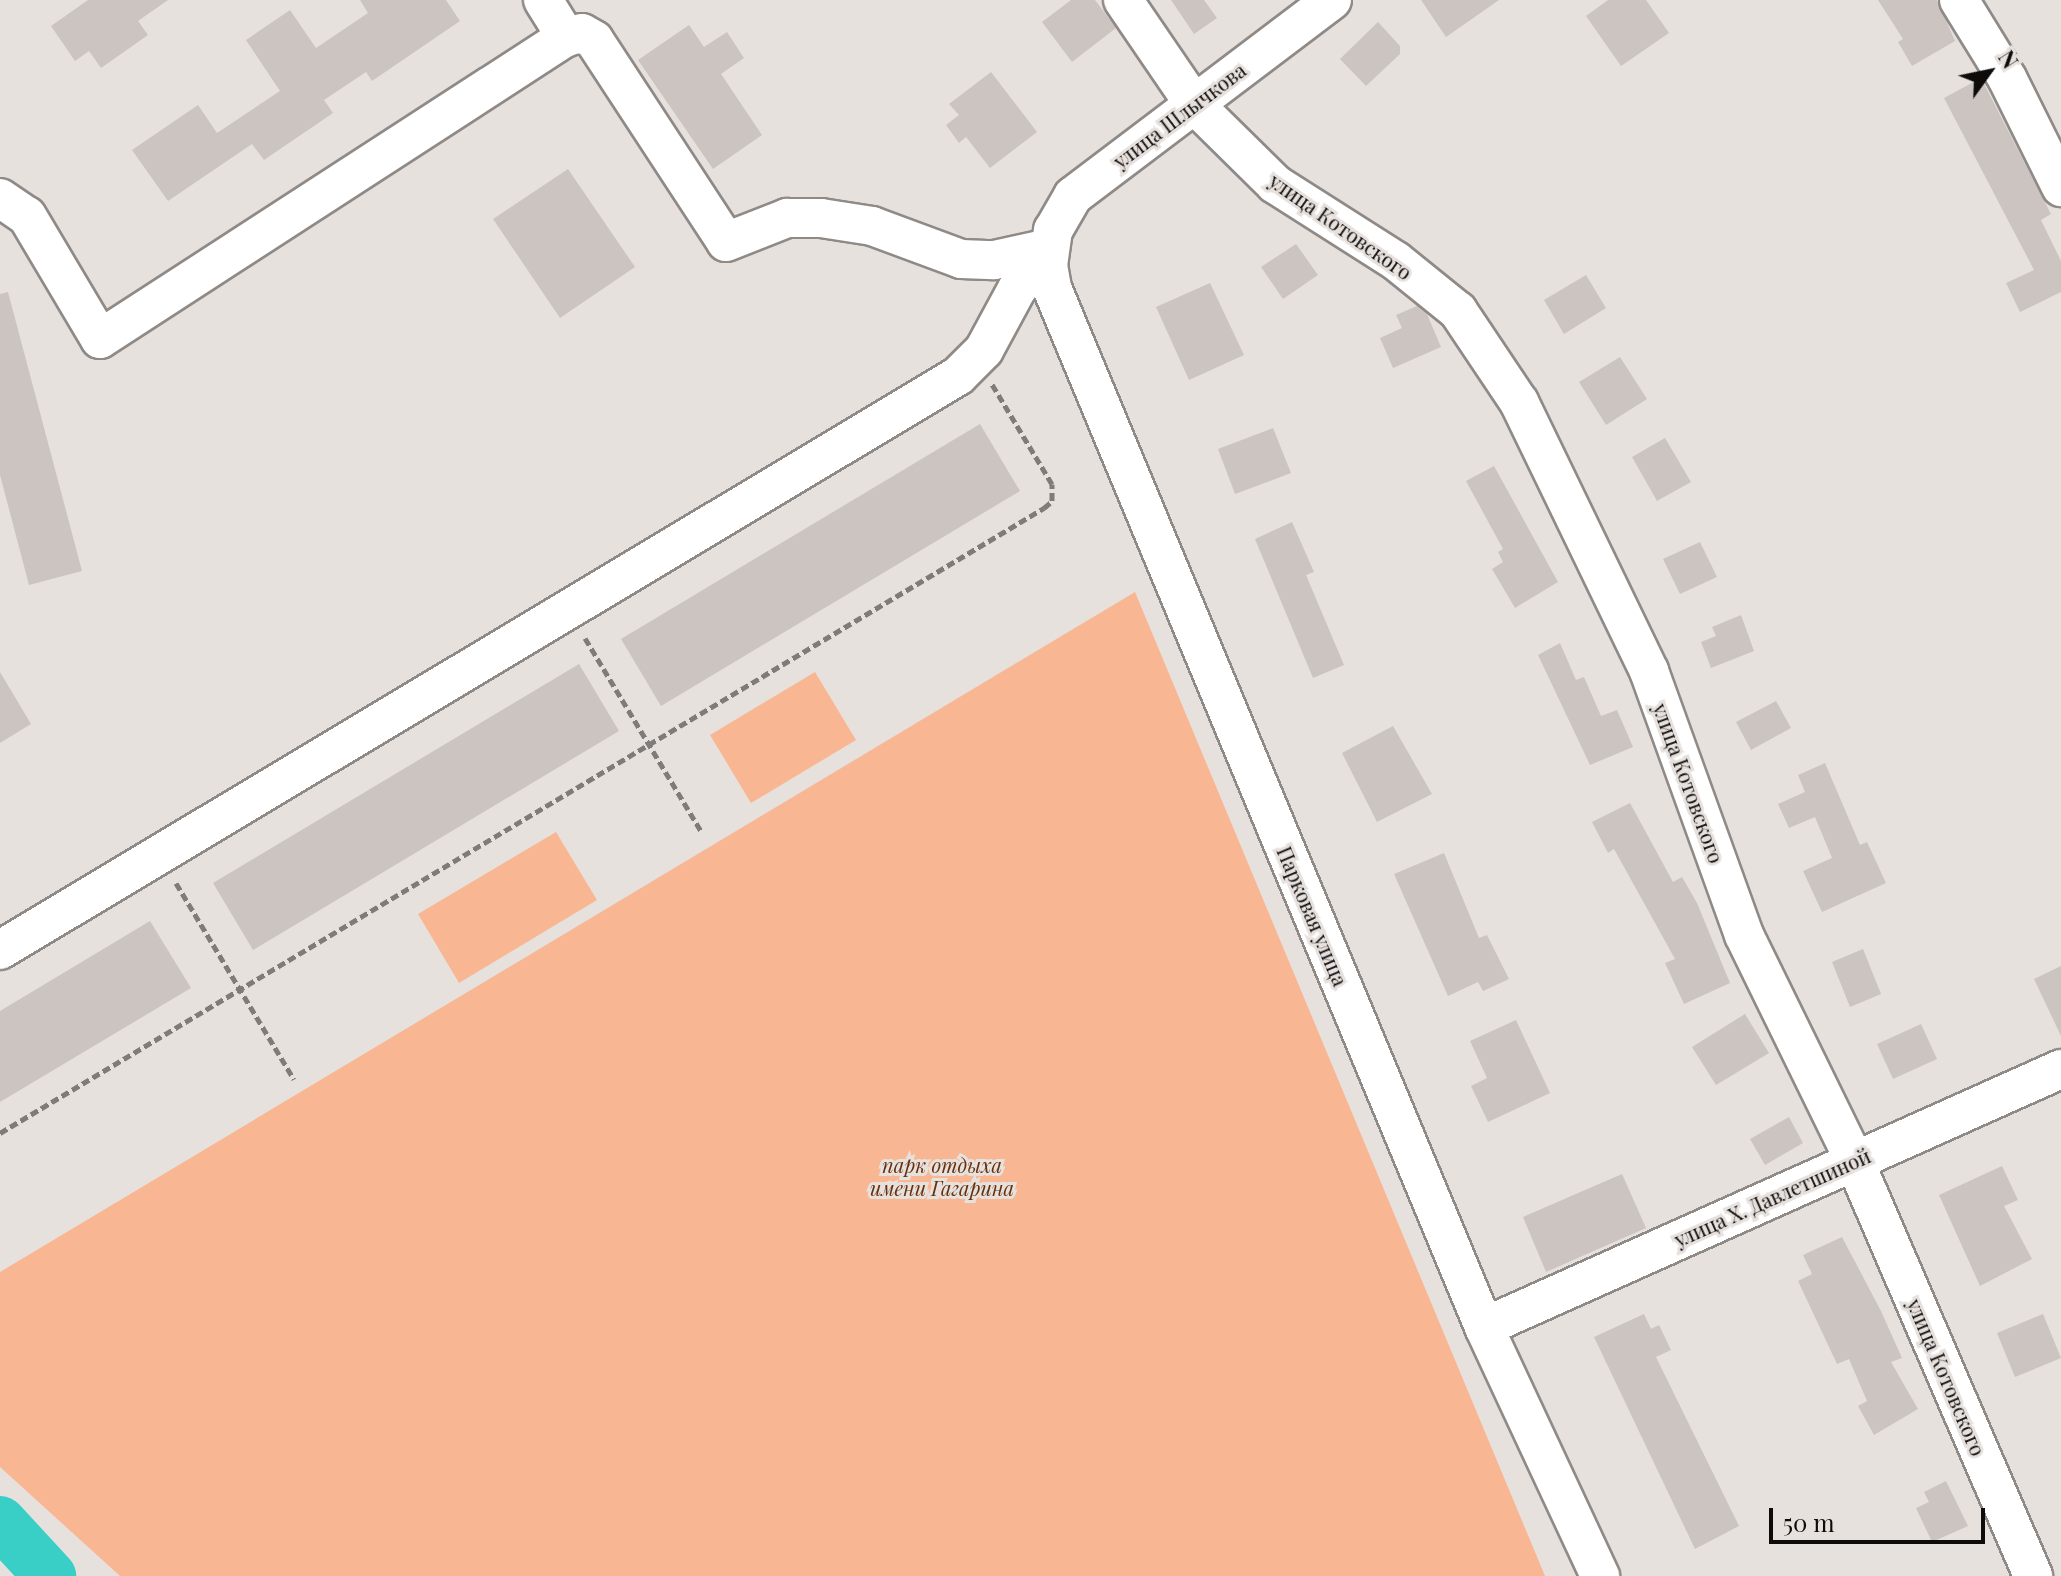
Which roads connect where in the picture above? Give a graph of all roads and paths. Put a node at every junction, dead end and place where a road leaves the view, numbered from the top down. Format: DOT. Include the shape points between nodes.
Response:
graph roads {
  1 [pos="543,0"];
  2 [pos="1123,0"];
  3 [pos="1332,0"];
  4 [pos="1959,0"];
  5 [pos="566,37"];
  6 [pos="1194,104"];
  7 [pos="2061,187"];
  8 [pos="0,198"];
  9 [pos="1049,248"];
  10 [pos="977,359"];
  11 [pos="568,610"];
  12 [pos="649,745"];
  13 [pos="702,833"];
  14 [pos="159,855"];
  15 [pos="0,950"];
  16 [pos="240,990"];
  17 [pos="2061,1069"];
  18 [pos="294,1079"];
  19 [pos="0,1133"];
  20 [pos="1854,1160"];
  21 [pos="1484,1327"];
  22 [pos="1600,1576"];
  23 [pos="2033,1576"];
  1 -- 5 [label="street"];
  2 -- 6 [label="street, улица Котовского"];
  3 -- 6 [label="street, улица Шлычкова"];
  4 -- 7 [label="street" via="2007,78"];
  5 -- 8 [label="street" via="100,339 27,216"];
  5 -- 9 [label="street" via="582,33 594,40 726,242 787,218 821,218 872,226 961,259 994,260"];
  6 -- 9 [label="street, улица Шлычкова" via="1073,196 1060,214"];
  6 -- 20 [label="street, улица Котовского" via="1275,184 1396,261 1458,311 1519,402 1649,671 1744,935"];
  9 -- 10 [label="street" via="1017,289"];
  9 -- 21 [label="street, Парковая улица" via="1052,288"];
  10 -- 11 [label="street" via="958,376"];
  10 -- 12 [label="path" via="1052,484 1052,501"];
  11 -- 12 [label="path"];
  11 -- 14 [label="street"];
  12 -- 13 [label="path"];
  12 -- 16 [label="path"];
  14 -- 15 [label="street"];
  14 -- 16 [label="path"];
  16 -- 18 [label="path"];
  16 -- 19 [label="path"];
  17 -- 20 [label="street, улица Х. Давлетшиной"];
  20 -- 21 [label="street, улица Х. Давлетшиной"];
  20 -- 23 [label="street, улица Котовского"];
  21 -- 22 [label="street, Парковая улица"];
}
